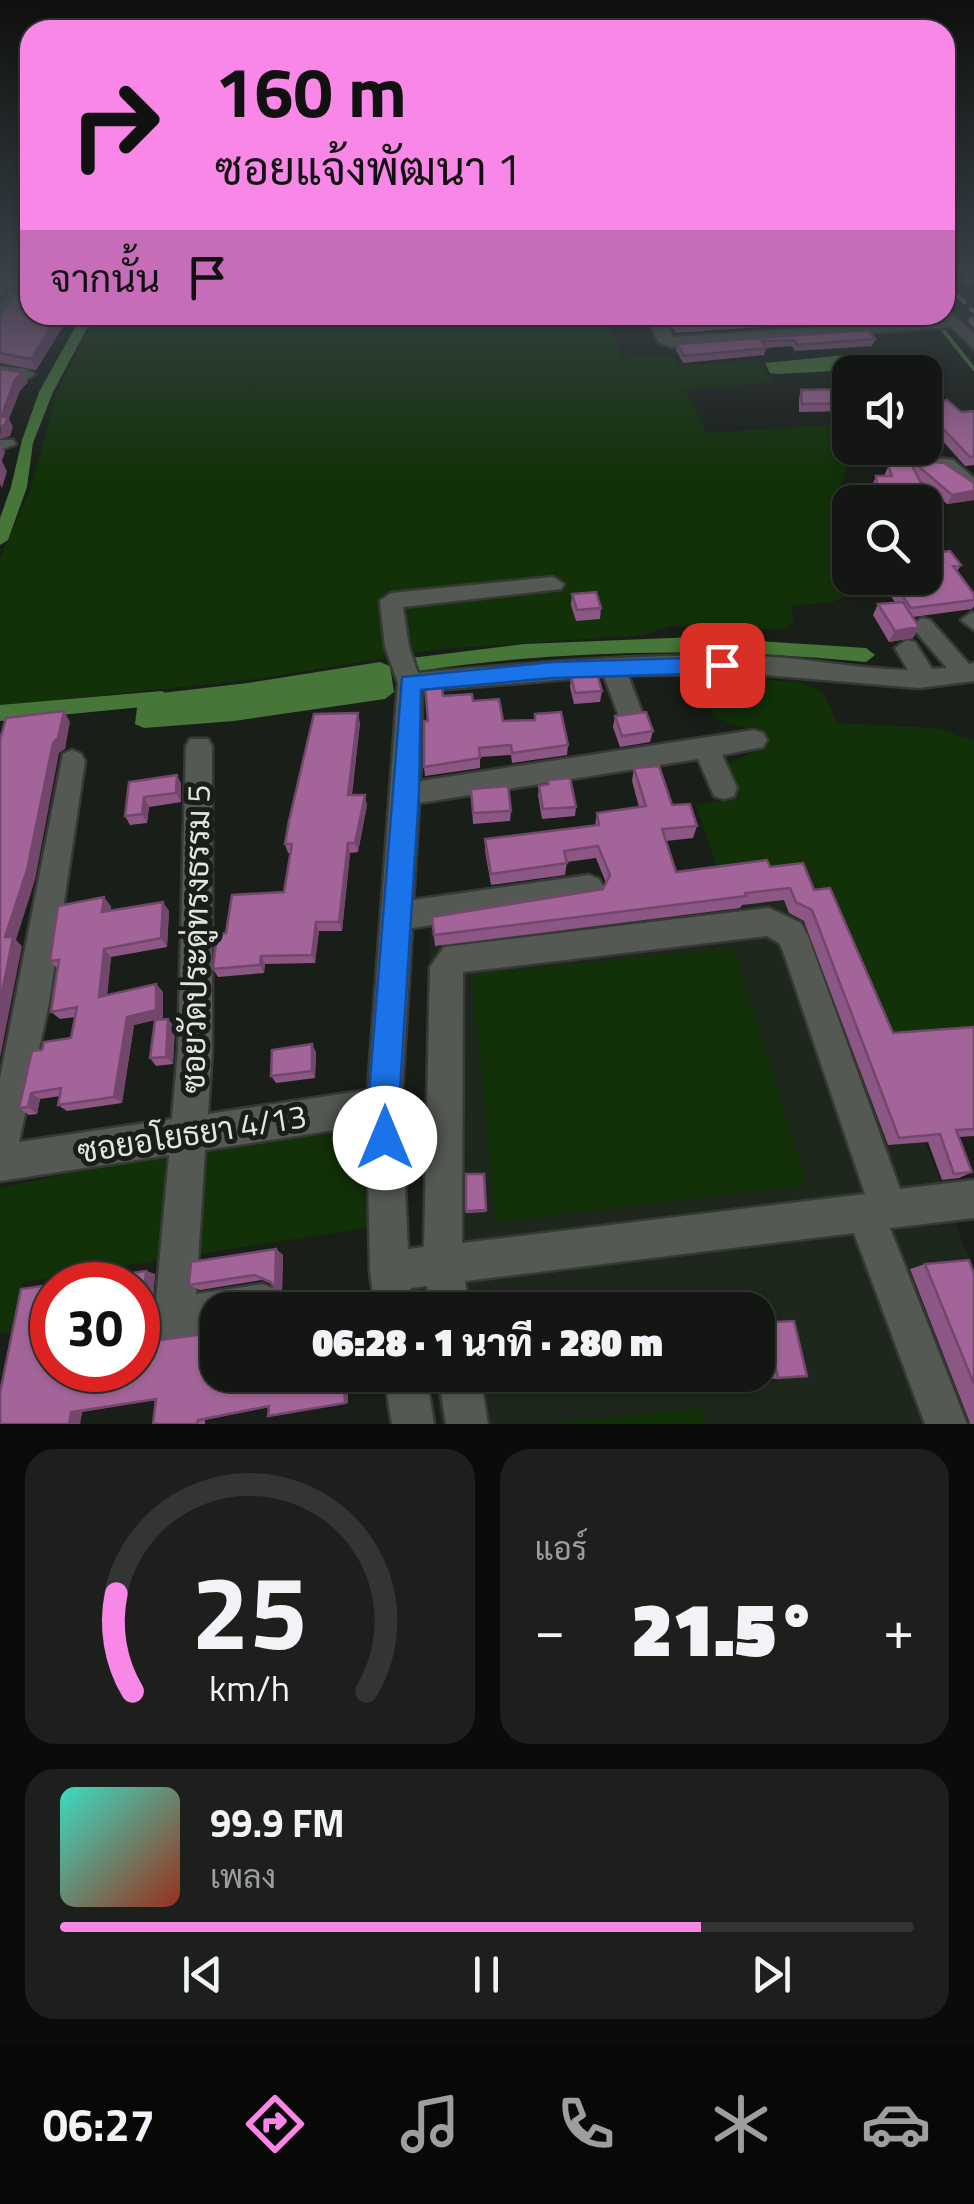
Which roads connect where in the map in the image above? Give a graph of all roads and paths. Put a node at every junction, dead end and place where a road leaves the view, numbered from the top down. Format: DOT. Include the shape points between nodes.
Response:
graph roads {
  1 [pos="0,371"];
  2 [pos="27,374"];
  3 [pos="942,464"];
  4 [pos="974,488"];
  5 [pos="554,584"];
  6 [pos="922,626"];
  7 [pos="907,648"];
  8 [pos="613,667"];
  9 [pos="969,673"];
  10 [pos="925,679"];
  11 [pos="410,683"];
  12 [pos="630,715"];
  13 [pos="754,740"];
  14 [pos="199,746"];
  15 [pos="706,749"];
  16 [pos="72,761"];
  17 [pos="724,788"];
  18 [pos="406,794"];
  19 [pos="589,888"];
  20 [pos="397,916"];
  21 [pos="384,1106"];
  22 [pos="191,1132"];
  23 [pos="0,1146"];
  24 [pos="0,1163"];
  25 [pos="961,1201"];
  26 [pos="878,1211"];
  27 [pos="444,1264"];
  28 [pos="389,1271"];
  29 [pos="392,1292"];
  30 [pos="448,1292"];
  31 [pos="160,1299"];
  32 [pos="200,1313"];
  33 [pos="160,1319"];
  34 [pos="408,1392"];
  35 [pos="462,1392"];
  36 [pos="413,1424"];
  37 [pos="467,1424"];
  38 [pos="946,1424"];
  1 -- 2 [label="street"];
  3 -- 4 [label="street"];
  5 -- 11 [label="street" via="391,601"];
  6 -- 9 [label="street"];
  7 -- 10 [label="street"];
  8 -- 10 [label="street" via="755,664"];
  8 -- 11 [label="street"];
  8 -- 12 [label="street"];
  9 -- 10 [label="street"];
  11 -- 18 [label="street"];
  13 -- 15 [label="street"];
  14 -- 22 [label="street, ซอยวัดประดู่ทรงธรรม 5"];
  15 -- 17 [label="street"];
  15 -- 18 [label="street"];
  16 -- 23 [label="street" via="24,1059"];
  18 -- 20 [label="street"];
  19 -- 20 [label="street"];
  20 -- 21 [label="street"];
  21 -- 22 [label="street, ซอยอโยธยา 4/13"];
  21 -- 28 [label="street"];
  22 -- 24 [label="street, ซอยอโยธยา 4/13"];
  22 -- 31 [label="street, ซอยวัดประดู่ทรงธรรม 5"];
  25 -- 26 [label="street"];
  26 -- 27 [label="street"];
  26 -- 27 [label="street" via="796,946 782,926 769,922 454,958 446,966"];
  26 -- 38 [label="street"];
  27 -- 28 [label="street"];
  27 -- 30 [label="street"];
  28 -- 29 [label="street"];
  32 -- 33 [label="street"];
  34 -- 36 [label="street"];
  35 -- 37 [label="street"];
}
